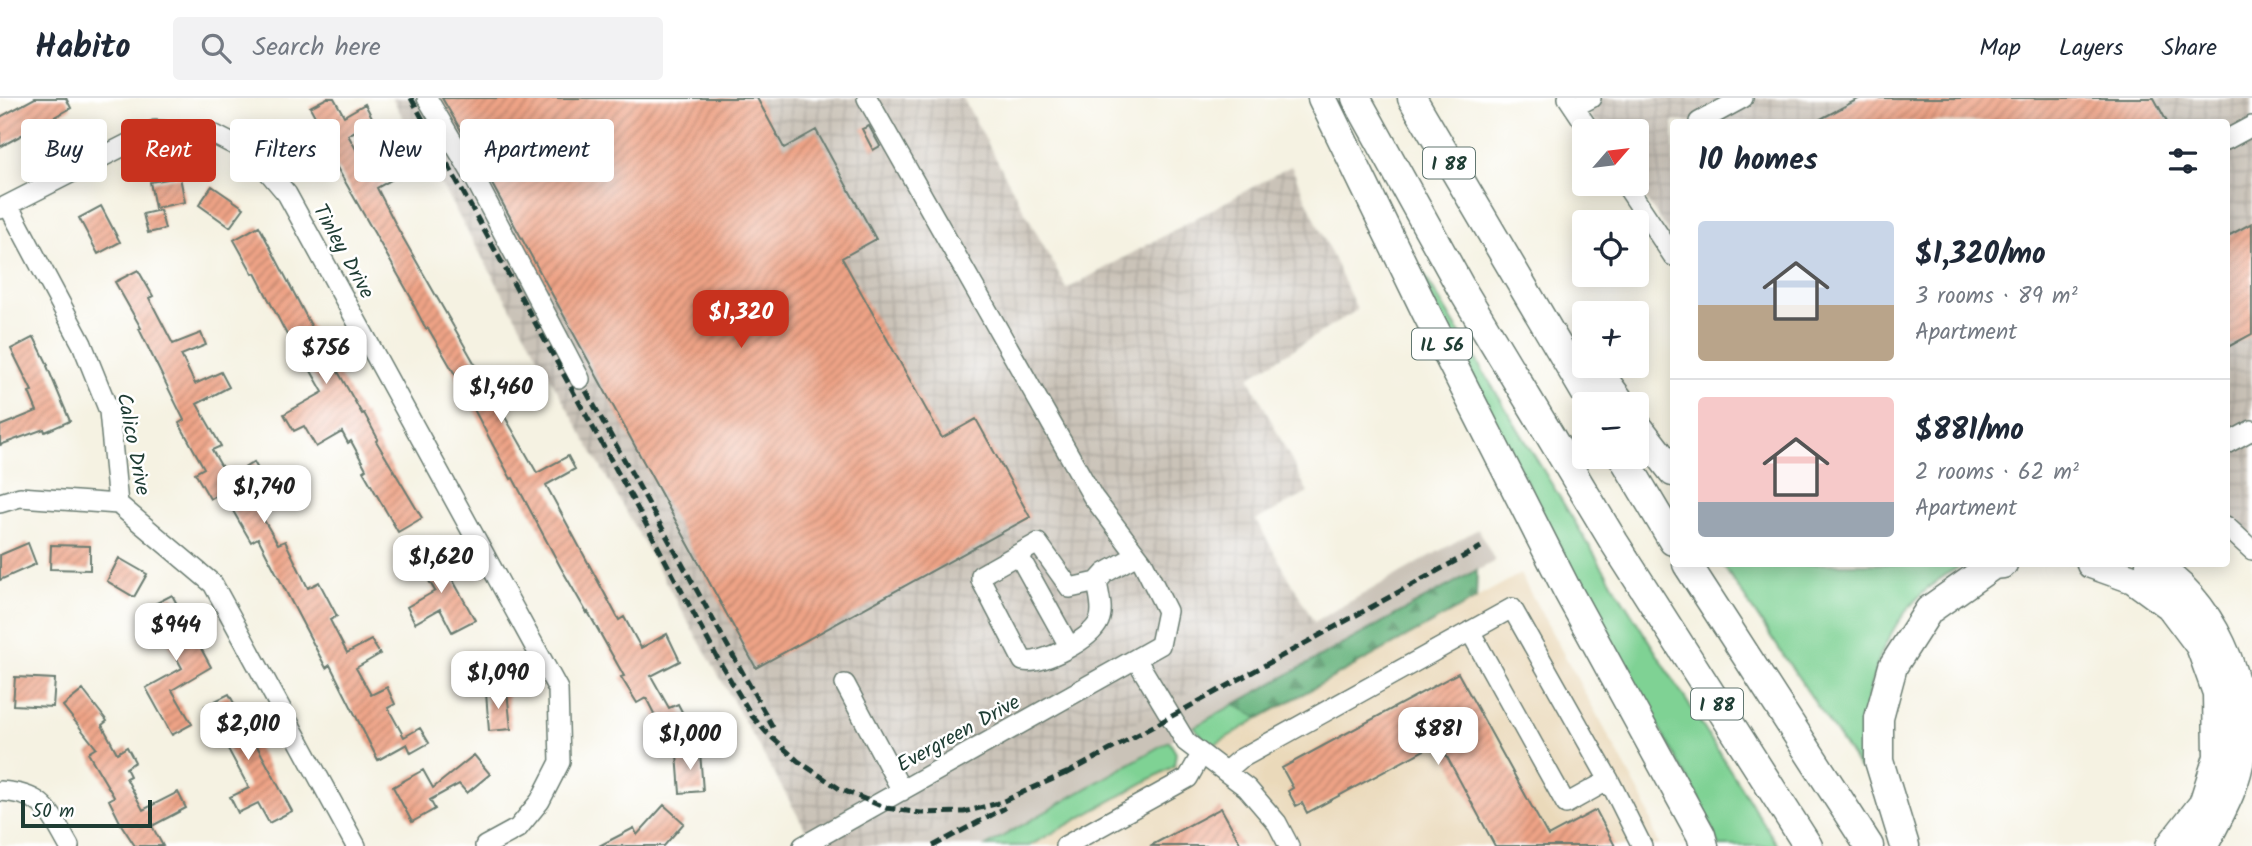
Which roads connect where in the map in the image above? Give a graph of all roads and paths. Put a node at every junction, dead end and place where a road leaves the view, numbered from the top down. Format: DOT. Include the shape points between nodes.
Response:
graph roads {
  1 [pos="427,98"];
  2 [pos="867,98"];
  3 [pos="1322,98"];
  4 [pos="1356,98"];
  5 [pos="1412,98"];
  6 [pos="1743,98"];
  7 [pos="1578,101"];
  8 [pos="1585,119"];
  9 [pos="1704,119"];
  10 [pos="2252,126"];
  11 [pos="2230,138"];
  12 [pos="1633,196"];
  13 [pos="4,207"];
  14 [pos="1487,227"];
  15 [pos="1670,252"];
  16 [pos="1572,337"];
  17 [pos="580,379"];
  18 [pos="1585,392"];
  19 [pos="2252,430"];
  20 [pos="1649,441"];
  21 [pos="2230,442"];
  22 [pos="1670,468"];
  23 [pos="1630,469"];
  24 [pos="0,503"];
  25 [pos="118,504"];
  26 [pos="2230,530"];
  27 [pos="1670,536"];
  28 [pos="2252,550"];
  29 [pos="1018,554"];
  30 [pos="1137,555"];
  31 [pos="1689,567"];
  32 [pos="1990,567"];
  33 [pos="2099,567"];
  34 [pos="2156,567"];
  35 [pos="1097,582"];
  36 [pos="1470,631"];
  37 [pos="1069,646"];
  38 [pos="1136,659"];
  39 [pos="845,684"];
  40 [pos="1201,755"];
  41 [pos="1226,771"];
  42 [pos="1609,780"];
  43 [pos="0,790"];
  44 [pos="902,791"];
  45 [pos="69,846"];
  46 [pos="356,846"];
  47 [pos="485,846"];
  48 [pos="803,846"];
  49 [pos="1065,846"];
  50 [pos="1289,846"];
  51 [pos="1642,846"];
  52 [pos="1704,846"];
  53 [pos="1808,846"];
  54 [pos="1869,846"];
  55 [pos="1905,846"];
  56 [pos="2169,846"];
  57 [pos="2201,846"];
  1 -- 17 [label="street"];
  2 -- 30 [label="street, Evergreen Drive" via="1093,498"];
  3 -- 52 [label="highway, IL 56" via="1548,552"];
  4 -- 53 [label="highway, I 88" via="1461,288 1607,530"];
  5 -- 14 [label="highway, I 88"];
  6 -- 9 [label="street"];
  7 -- 8 [label="street"];
  10 -- 11 [label="street"];
  12 -- 15 [label="street"];
  13 -- 25 [label="street, Calico Drive" via="82,344 109,411"];
  13 -- 47 [label="street, Tinley Drive" via="155,130 215,135 254,155 287,194 558,689 560,762 540,800 518,828"];
  14 -- 16 [label="highway"];
  14 -- 18 [label="highway, I 88"];
  19 -- 21 [label="street"];
  20 -- 22 [label="highway"];
  23 -- 27 [label="highway"];
  24 -- 25 [label="street" via="20,497"];
  25 -- 46 [label="street, Calico Drive" via="213,584"];
  26 -- 28 [label="street"];
  29 -- 35 [label="street" via="1038,543 1070,588"];
  29 -- 37 [label="street"];
  29 -- 37 [label="street" via="981,575 981,580 1023,661 1032,663"];
  30 -- 35 [label="street"];
  30 -- 38 [label="street, Evergreen Drive" via="1167,611 1160,645"];
  31 -- 54 [label="highway, I 88"];
  32 -- 55 [label="highway" via="1929,610 1893,666 1879,718 1878,761"];
  33 -- 56 [label="highway" via="2133,579 2170,606 2200,646 2217,694 2218,757 2203,804"];
  34 -- 57 [label="highway" via="2168,573 2201,608 2227,653 2240,705 2242,750 2231,794"];
  35 -- 37 [label="street" via="1098,624"];
  36 -- 41 [label="street"];
  36 -- 42 [label="street" via="1512,608"];
  36 -- 42 [label="street" via="1566,804"];
  38 -- 40 [label="street" via="1181,733"];
  38 -- 44 [label="street, Evergreen Drive"];
  39 -- 44 [label="street"];
  40 -- 41 [label="street"];
  40 -- 49 [label="street" via="1188,778"];
  41 -- 50 [label="street" via="1264,806"];
  42 -- 51 [label="street"];
  43 -- 45 [label="street" via="29,796 47,807"];
  44 -- 48 [label="street, Evergreen Drive"];
}
